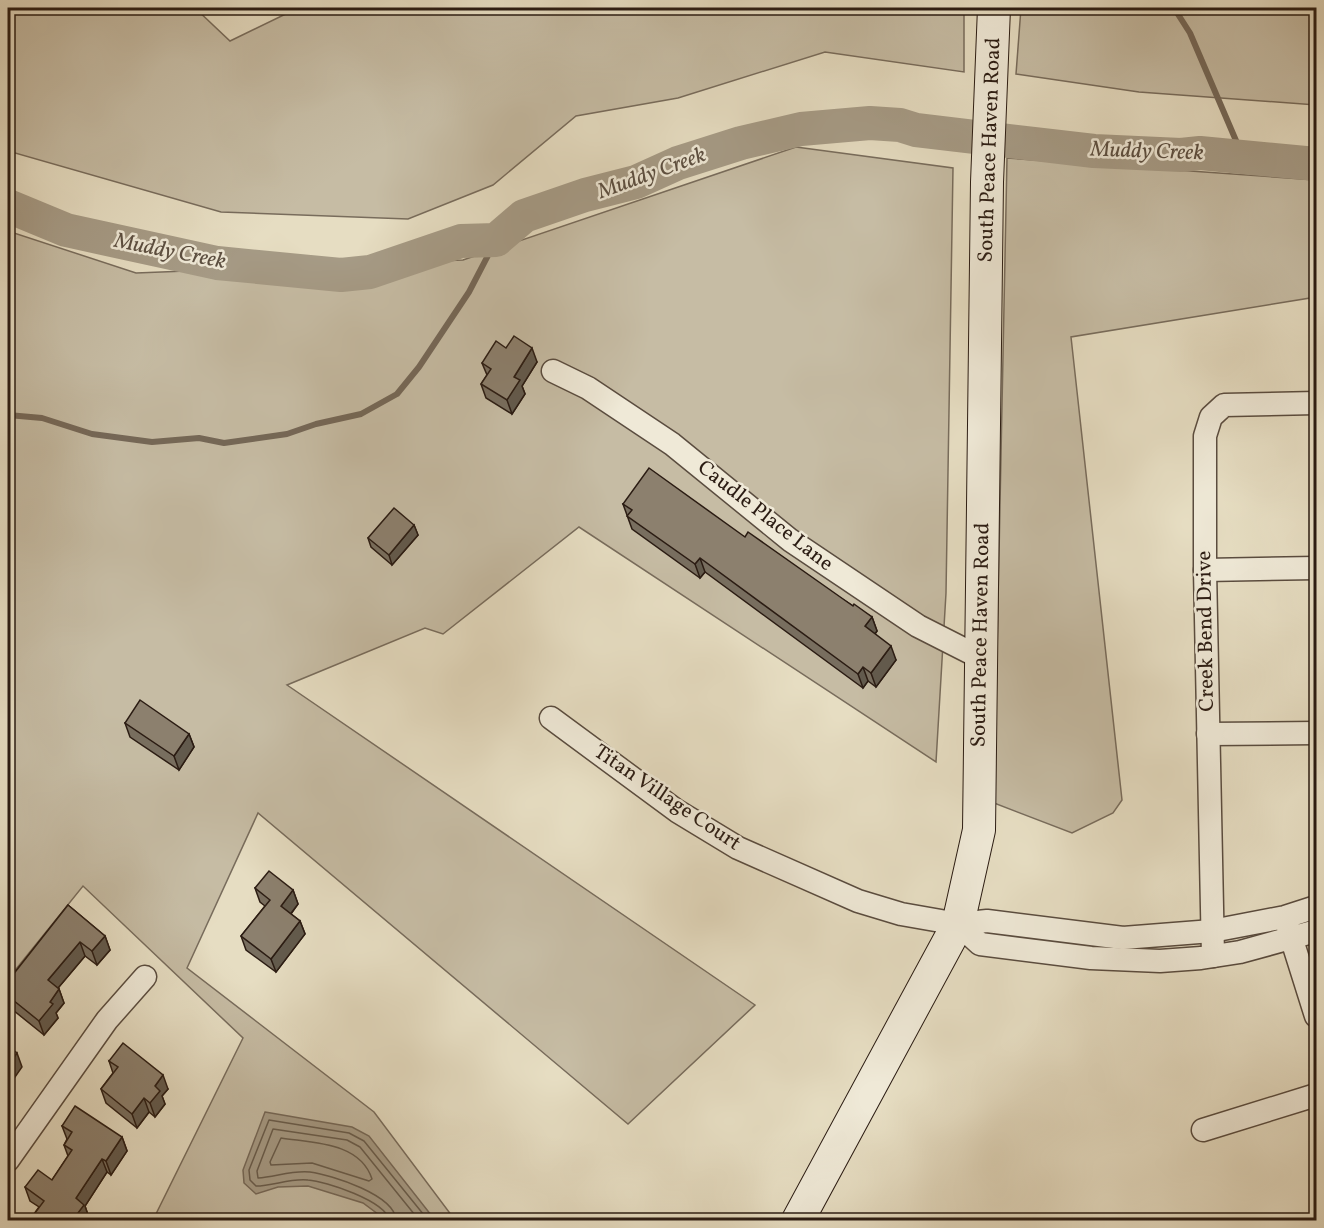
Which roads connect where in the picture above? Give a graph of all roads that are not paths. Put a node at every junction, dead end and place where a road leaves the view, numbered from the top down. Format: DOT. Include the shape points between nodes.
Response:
graph roads {
  1 [pos="994,8"];
  2 [pos="553,371"];
  3 [pos="1317,404"];
  4 [pos="1317,568"];
  5 [pos="1205,570"];
  6 [pos="981,658"];
  7 [pos="551,718"];
  8 [pos="1317,733"];
  9 [pos="1208,734"];
  10 [pos="1317,907"];
  11 [pos="1285,917"];
  12 [pos="958,924"];
  13 [pos="1212,931"];
  14 [pos="1317,931"];
  15 [pos="1291,939"];
  16 [pos="1213,956"];
  17 [pos="145,977"];
  18 [pos="1317,1016"];
  19 [pos="1317,1095"];
  20 [pos="1203,1130"];
  21 [pos="8,1160"];
  22 [pos="798,1221"];
  1 -- 6 [label="main road, South Peace Haven Road" via="987,182"];
  2 -- 6 [label="street, Caudle Place Lane" via="588,388 672,444 829,567 918,626"];
  3 -- 5 [label="street, Creek Bend Drive" via="1224,405 1211,417 1205,436"];
  4 -- 5 [label="street"];
  5 -- 9 [label="street, Creek Bend Drive"];
  6 -- 12 [label="main road, South Peace Haven Road" via="979,830"];
  7 -- 12 [label="street, Titan Village Court" via="677,811 738,848 858,901"];
  8 -- 9 [label="street"];
  9 -- 13 [label="street, Creek Bend Drive"];
  10 -- 11 [label="street, Titan Village Court"];
  11 -- 13 [label="street, Titan Village Court"];
  11 -- 15 [label="street"];
  12 -- 13 [label="street, Titan Village Court" via="987,921 1123,938"];
  12 -- 16 [label="street" via="980,944 1017,951 1160,961"];
  12 -- 22 [label="main road, South Peace Haven Road"];
  13 -- 16 [label="street, Creek Bend Drive"];
  14 -- 15 [label="street"];
  15 -- 16 [label="street"];
  15 -- 18 [label="street"];
  17 -- 21 [label="street" via="107,1020"];
  19 -- 20 [label="street"];
}
